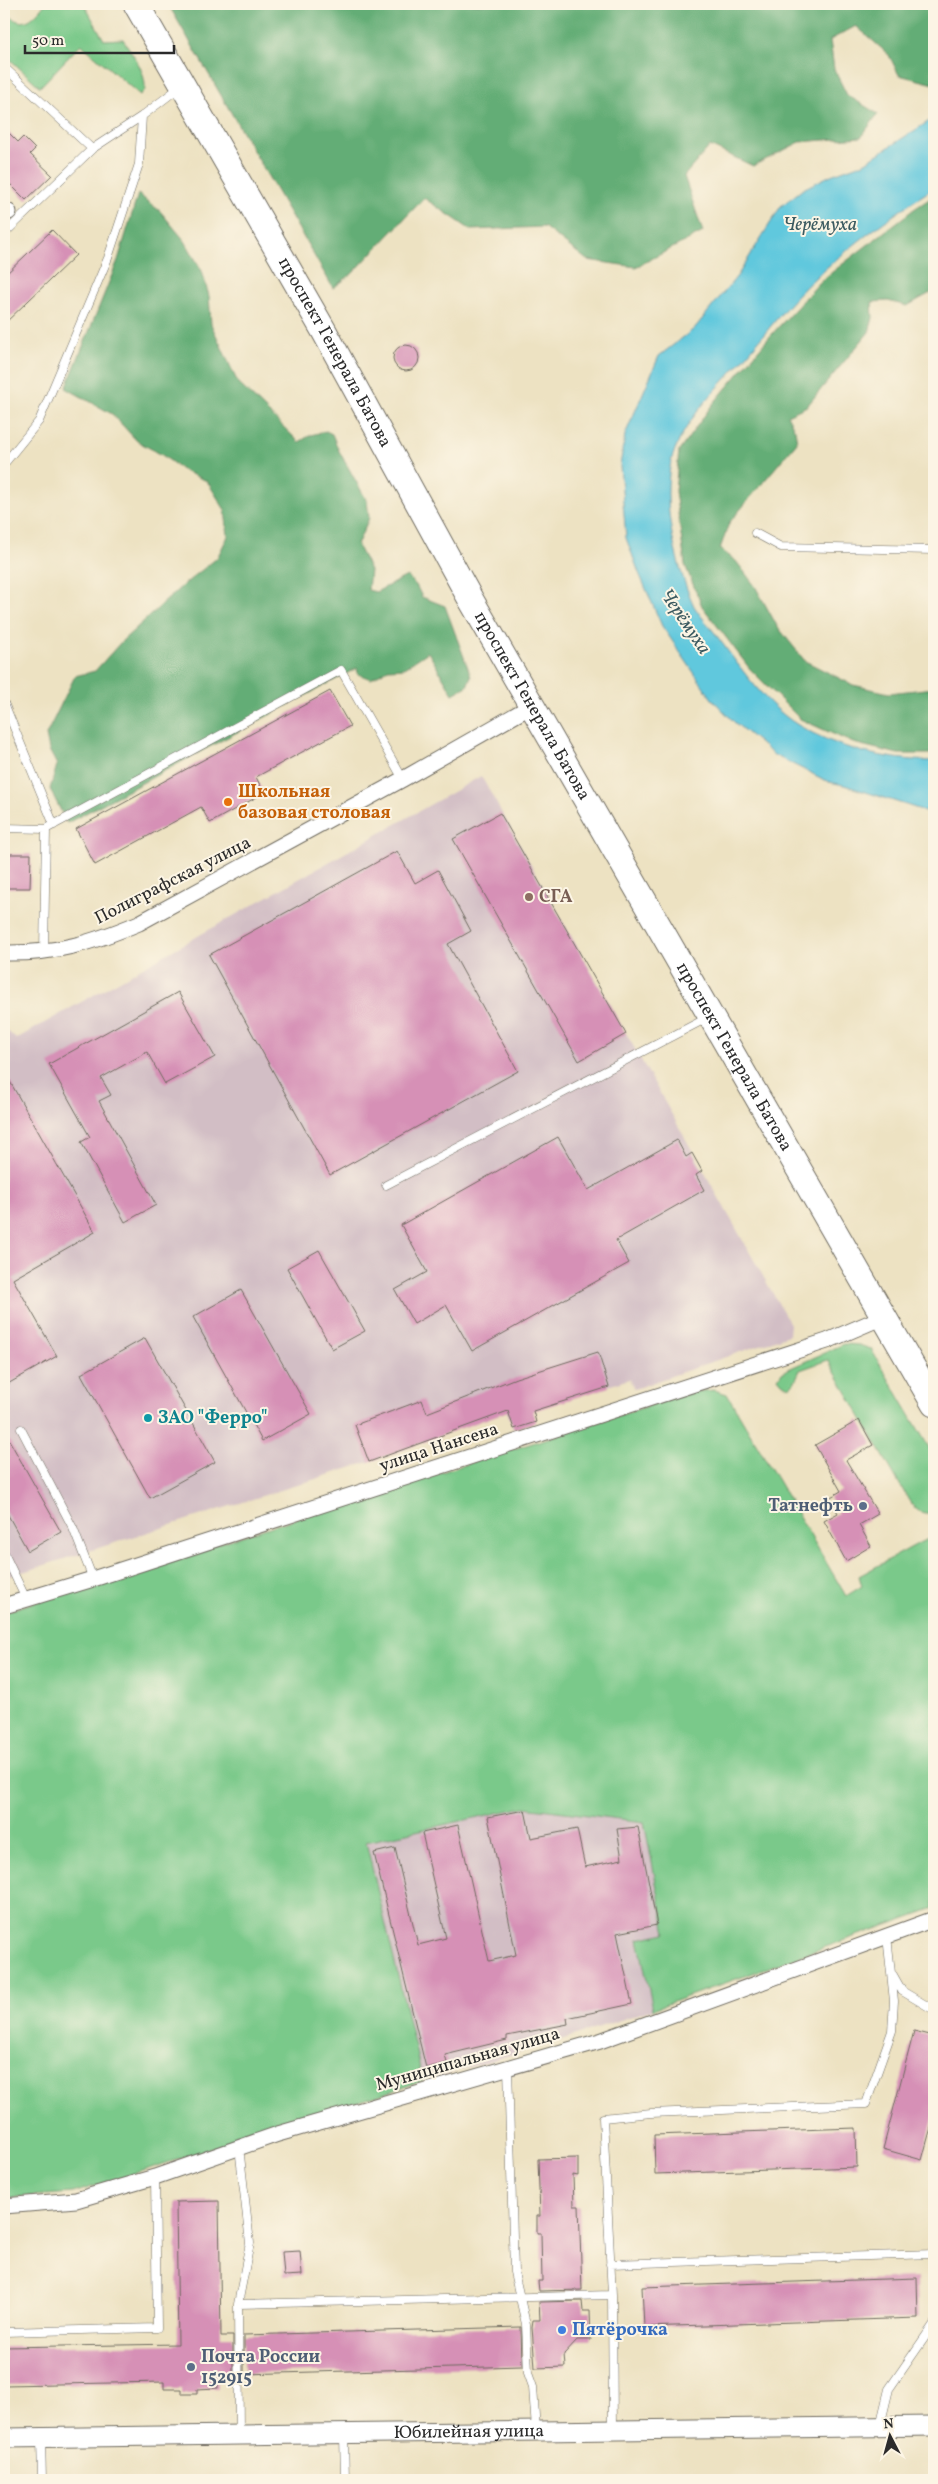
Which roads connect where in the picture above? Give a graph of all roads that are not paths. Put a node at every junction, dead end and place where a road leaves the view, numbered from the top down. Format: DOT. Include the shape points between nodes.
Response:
graph roads {
  1 [pos="136,4"];
  2 [pos="4,67"];
  3 [pos="182,86"];
  4 [pos="142,116"];
  5 [pos="92,149"];
  6 [pos="8,213"];
  7 [pos="4,234"];
  8 [pos="4,464"];
  9 [pos="755,533"];
  10 [pos="934,550"];
  11 [pos="4,703"];
  12 [pos="532,705"];
  13 [pos="403,779"];
  14 [pos="54,825"];
  15 [pos="4,828"];
  16 [pos="46,829"];
  17 [pos="44,952"];
  18 [pos="4,953"];
  19 [pos="710,1016"];
  20 [pos="386,1185"];
  21 [pos="883,1317"];
  22 [pos="934,1404"];
  23 [pos="21,1429"];
  24 [pos="4,1553"];
  25 [pos="93,1579"];
  26 [pos="26,1599"];
  27 [pos="4,1606"];
  28 [pos="934,1919"];
  29 [pos="887,1936"];
  30 [pos="891,1972"];
  31 [pos="934,2010"];
  32 [pos="508,2067"];
  33 [pos="239,2147"];
  34 [pos="155,2177"];
  35 [pos="4,2206"];
  36 [pos="934,2254"];
  37 [pos="610,2264"];
  38 [pos="612,2295"];
  39 [pos="521,2298"];
  40 [pos="238,2304"];
  41 [pos="934,2324"];
  42 [pos="4,2332"];
  43 [pos="880,2426"];
  44 [pos="934,2426"];
  45 [pos="613,2430"];
  46 [pos="536,2431"];
  47 [pos="239,2435"];
  48 [pos="344,2435"];
  49 [pos="4,2438"];
  50 [pos="41,2438"];
  51 [pos="42,2480"];
  52 [pos="345,2480"];
  1 -- 3 [label="main road, проспект Генерала Батова"];
  2 -- 5 [label="lane"];
  3 -- 4 [label="lane"];
  3 -- 12 [label="main road, проспект Генерала Батова" via="324,331"];
  4 -- 5 [label="lane"];
  4 -- 8 [label="lane" via="139,164 108,258 40,421"];
  5 -- 6 [label="lane"];
  6 -- 7 [label="lane"];
  9 -- 10 [label="lane" via="781,547"];
  11 -- 14 [label="lane"];
  12 -- 13 [label="street, Полиграфская улица"];
  12 -- 19 [label="main road, проспект Генерала Батова"];
  13 -- 14 [label="lane" via="341,670"];
  13 -- 17 [label="street, Полиграфская улица" via="139,923 96,942"];
  14 -- 16 [label="lane"];
  15 -- 16 [label="lane"];
  16 -- 17 [label="lane"];
  17 -- 18 [label="street, Полиграфская улица"];
  19 -- 20 [label="lane"];
  19 -- 21 [label="main road, проспект Генерала Батова"];
  21 -- 22 [label="main road, проспект Генерала Батова"];
  21 -- 25 [label="street, улица Нансена" via="827,1341"];
  23 -- 25 [label="lane" via="72,1528"];
  24 -- 26 [label="lane"];
  25 -- 26 [label="street, улица Нансена"];
  26 -- 27 [label="street, улица Нансена"];
  28 -- 29 [label="street, Муниципальная улица"];
  29 -- 30 [label="lane"];
  29 -- 32 [label="street, Муниципальная улица" via="600,2041"];
  30 -- 31 [label="lane" via="902,1991"];
  30 -- 37 [label="lane" via="894,2001 892,2031 866,2104 603,2118"];
  32 -- 33 [label="street, Муниципальная улица"];
  32 -- 39 [label="lane" via="514,2272"];
  33 -- 34 [label="street, Муниципальная улица"];
  33 -- 40 [label="lane" via="250,2243"];
  34 -- 35 [label="street, Муниципальная улица" via="76,2200"];
  34 -- 42 [label="lane" via="157,2328"];
  36 -- 37 [label="lane"];
  37 -- 38 [label="lane"];
  38 -- 39 [label="lane"];
  38 -- 45 [label="lane"];
  39 -- 40 [label="lane"];
  39 -- 46 [label="lane"];
  40 -- 47 [label="lane"];
  41 -- 43 [label="lane" via="889,2389"];
  43 -- 44 [label="street, Юбилейная улица"];
  43 -- 45 [label="street, Юбилейная улица"];
  45 -- 46 [label="street, Юбилейная улица"];
  46 -- 48 [label="street, Юбилейная улица"];
  47 -- 48 [label="street, Юбилейная улица"];
  47 -- 50 [label="street, Юбилейная улица"];
  48 -- 52 [label="lane"];
  49 -- 50 [label="street, Юбилейная улица"];
  50 -- 51 [label="lane"];
}
